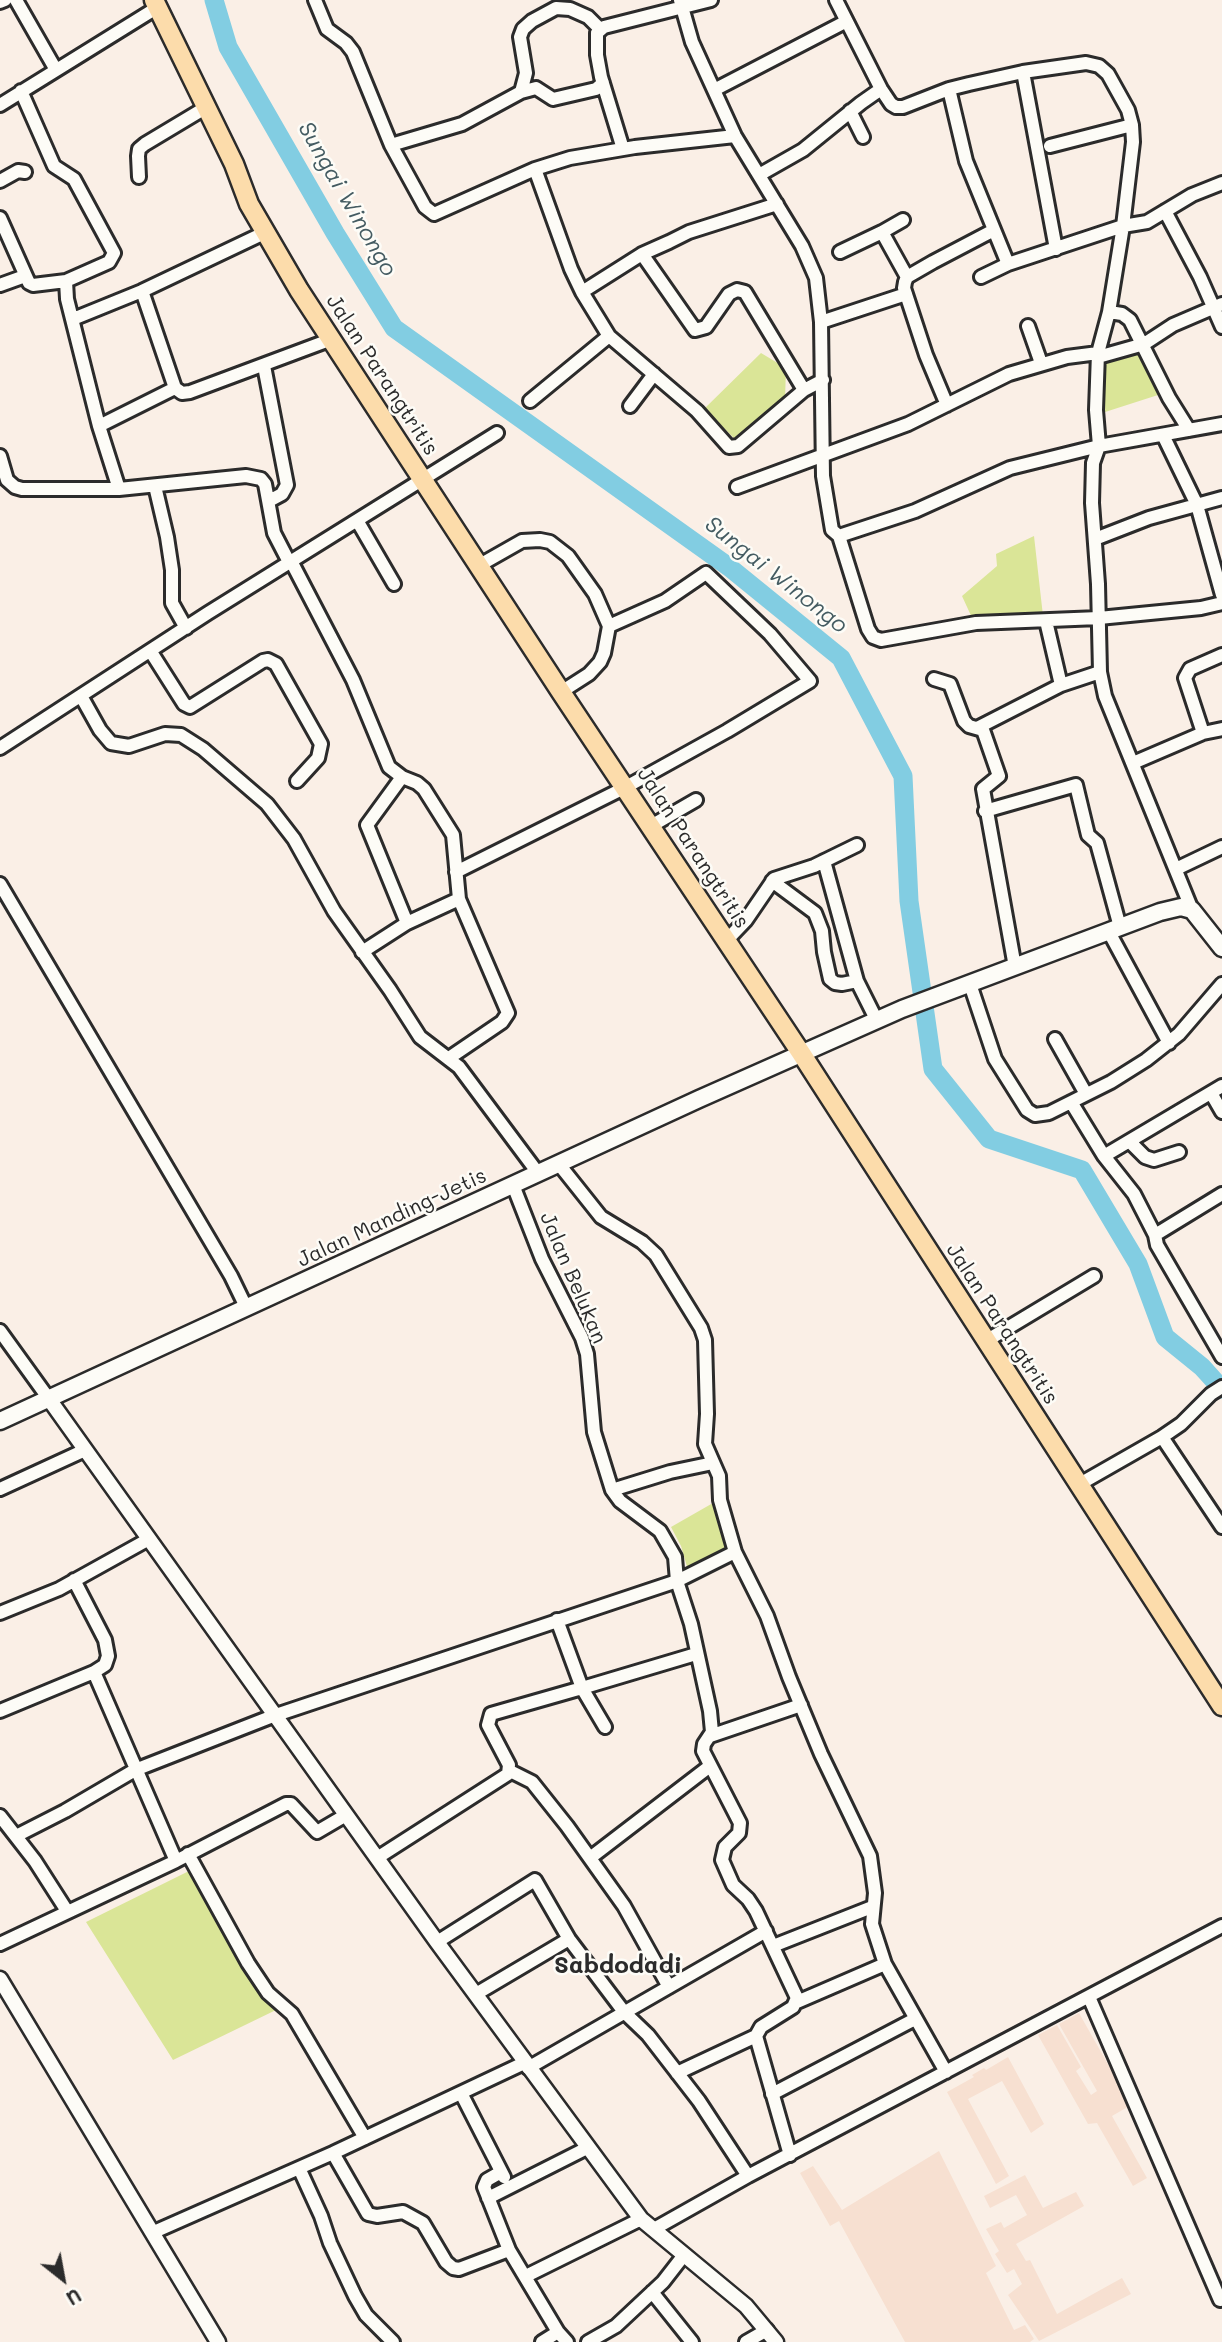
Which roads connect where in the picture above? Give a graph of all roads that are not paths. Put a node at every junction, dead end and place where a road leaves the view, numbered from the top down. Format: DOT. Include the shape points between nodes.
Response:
graph roads {
  1 [pos="16,0"];
  2 [pos="315,0"];
  3 [pos="711,0"];
  4 [pos="836,0"];
  5 [pos="156,4"];
  6 [pos="554,4"];
  7 [pos="682,4"];
  8 [pos="845,22"];
  9 [pos="600,29"];
  10 [pos="56,70"];
  11 [pos="1023,72"];
  12 [pos="603,83"];
  13 [pos="714,89"];
  14 [pos="881,89"];
  15 [pos="948,89"];
  16 [pos="22,91"];
  17 [pos="521,92"];
  18 [pos="0,105"];
  19 [pos="205,108"];
  20 [pos="850,111"];
  21 [pos="1132,125"];
  22 [pos="735,136"];
  23 [pos="863,137"];
  24 [pos="391,145"];
  25 [pos="1050,146"];
  26 [pos="622,149"];
  27 [pos="535,169"];
  28 [pos="25,172"];
  29 [pos="759,175"];
  30 [pos="139,177"];
  31 [pos="0,181"];
  32 [pos="1222,183"];
  33 [pos="777,204"];
  34 [pos="1165,211"];
  35 [pos="0,218"];
  36 [pos="903,220"];
  37 [pos="1123,226"];
  38 [pos="994,230"];
  39 [pos="882,232"];
  40 [pos="264,233"];
  41 [pos="1056,249"];
  42 [pos="840,252"];
  43 [pos="642,254"];
  44 [pos="1008,264"];
  45 [pos="25,276"];
  46 [pos="907,277"];
  47 [pos="981,277"];
  48 [pos="66,281"];
  49 [pos="0,285"];
  50 [pos="142,291"];
  51 [pos="582,292"];
  52 [pos="906,294"];
  53 [pos="1218,306"];
  54 [pos="1109,312"];
  55 [pos="73,319"];
  56 [pos="821,322"];
  57 [pos="1027,326"];
  58 [pos="1222,327"];
  59 [pos="609,336"];
  60 [pos="332,340"];
  61 [pos="1144,344"];
  62 [pos="1098,355"];
  63 [pos="1041,363"];
  64 [pos="264,366"];
  65 [pos="654,374"];
  66 [pos="822,380"];
  67 [pos="175,388"];
  68 [pos="804,390"];
  69 [pos="530,401"];
  70 [pos="947,405"];
  71 [pos="630,406"];
  72 [pos="1222,424"];
  73 [pos="99,426"];
  74 [pos="1189,430"];
  75 [pos="497,433"];
  76 [pos="1163,435"];
  77 [pos="1099,446"];
  78 [pos="821,454"];
  79 [pos="0,456"];
  80 [pos="423,480"];
  81 [pos="155,486"];
  82 [pos="737,487"];
  83 [pos="118,489"];
  84 [pos="1222,498"];
  85 [pos="269,501"];
  86 [pos="1197,506"];
  87 [pos="358,522"];
  88 [pos="839,536"];
  89 [pos="1095,538"];
  90 [pos="290,562"];
  91 [pos="478,566"];
  92 [pos="394,584"];
  93 [pos="1222,595"];
  94 [pos="1222,603"];
  95 [pos="1099,618"];
  96 [pos="1046,621"];
  97 [pos="609,626"];
  98 [pos="186,628"];
  99 [pos="151,652"];
  100 [pos="1222,655"];
  101 [pos="1101,672"];
  102 [pos="934,679"];
  103 [pos="1061,685"];
  104 [pos="561,692"];
  105 [pos="81,696"];
  106 [pos="977,728"];
  107 [pos="1222,729"];
  108 [pos="1203,733"];
  109 [pos="0,748"];
  110 [pos="1133,763"];
  111 [pos="402,778"];
  112 [pos="297,781"];
  113 [pos="626,787"];
  114 [pos="696,800"];
  115 [pos="985,811"];
  116 [pos="651,826"];
  117 [pos="857,845"];
  118 [pos="1222,847"];
  119 [pos="824,861"];
  120 [pos="1176,869"];
  121 [pos="456,872"];
  122 [pos="772,881"];
  123 [pos="0,884"];
  124 [pos="458,900"];
  125 [pos="1192,910"];
  126 [pos="407,923"];
  127 [pos="1114,929"];
  128 [pos="726,941"];
  129 [pos="1222,948"];
  130 [pos="362,953"];
  131 [pos="1015,967"];
  132 [pos="857,981"];
  133 [pos="970,984"];
  134 [pos="1222,984"];
  135 [pos="876,1020"];
  136 [pos="1055,1039"];
  137 [pos="1169,1042"];
  138 [pos="801,1053"];
  139 [pos="449,1058"];
  140 [pos="1216,1090"];
  141 [pos="1086,1094"];
  142 [pos="1070,1102"];
  143 [pos="1222,1112"];
  144 [pos="1130,1142"];
  145 [pos="1179,1152"];
  146 [pos="1104,1156"];
  147 [pos="558,1163"];
  148 [pos="538,1173"];
  149 [pos="513,1185"];
  150 [pos="1222,1194"];
  151 [pos="1155,1235"];
  152 [pos="1094,1276"];
  153 [pos="246,1307"];
  154 [pos="0,1331"];
  155 [pos="986,1341"];
  156 [pos="1222,1357"];
  157 [pos="1217,1391"];
  158 [pos="49,1399"];
  159 [pos="0,1421"];
  160 [pos="1162,1437"];
  161 [pos="85,1450"];
  162 [pos="713,1463"];
  163 [pos="1077,1485"];
  164 [pos="0,1489"];
  165 [pos="612,1490"];
  166 [pos="1222,1527"];
  167 [pos="149,1539"];
  168 [pos="736,1552"];
  169 [pos="74,1580"];
  170 [pos="677,1581"];
  171 [pos="0,1614"];
  172 [pos="557,1620"];
  173 [pos="696,1654"];
  174 [pos="94,1672"];
  175 [pos="582,1688"];
  176 [pos="2,1706"];
  177 [pos="801,1706"];
  178 [pos="1222,1706"];
  179 [pos="273,1716"];
  180 [pos="605,1727"];
  181 [pos="710,1737"];
  182 [pos="710,1766"];
  183 [pos="135,1770"];
  184 [pos="510,1771"];
  185 [pos="346,1815"];
  186 [pos="0,1816"];
  187 [pos="16,1836"];
  188 [pos="188,1854"];
  189 [pos="377,1858"];
  190 [pos="590,1858"];
  191 [pos="176,1861"];
  192 [pos="872,1907"];
  193 [pos="67,1911"];
  194 [pos="1222,1926"];
  195 [pos="766,1931"];
  196 [pos="569,1938"];
  197 [pos="437,1942"];
  198 [pos="0,1944"];
  199 [pos="773,1945"];
  200 [pos="885,1964"];
  201 [pos="0,1979"];
  202 [pos="669,1987"];
  203 [pos="476,1994"];
  204 [pos="1089,1997"];
  205 [pos="797,2002"];
  206 [pos="625,2012"];
  207 [pos="915,2019"];
  208 [pos="756,2036"];
  209 [pos="526,2066"];
  210 [pos="946,2072"];
  211 [pos="677,2073"];
  212 [pos="461,2093"];
  213 [pos="772,2094"];
  214 [pos="365,2138"];
  215 [pos="587,2148"];
  216 [pos="333,2153"];
  217 [pos="790,2155"];
  218 [pos="299,2168"];
  219 [pos="501,2172"];
  220 [pos="748,2176"];
  221 [pos="509,2187"];
  222 [pos="488,2198"];
  223 [pos="641,2219"];
  224 [pos="654,2229"];
  225 [pos="154,2232"];
  226 [pos="509,2250"];
  227 [pos="684,2255"];
  228 [pos="526,2276"];
  229 [pos="652,2292"];
  230 [pos="1220,2300"];
  231 [pos="771,2336"];
  232 [pos="562,2337"];
  233 [pos="218,2342"];
  234 [pos="393,2342"];
  235 [pos="541,2342"];
  236 [pos="588,2342"];
  237 [pos="692,2342"];
  238 [pos="746,2342"];
  1 -- 10 [label="street"];
  2 -- 24 [label="street" via="324,26 350,47 357,60"];
  3 -- 7 [label="street"];
  4 -- 8 [label="street"];
  5 -- 10 [label="street"];
  5 -- 19 [label="main road, Jalan Parangtritis"];
  6 -- 9 [label="street" via="580,11"];
  6 -- 17 [label="street" via="523,29 520,43 526,73"];
  7 -- 9 [label="street"];
  7 -- 13 [label="street" via="692,42"];
  8 -- 13 [label="street"];
  8 -- 14 [label="street"];
  9 -- 12 [label="street" via="597,55"];
  10 -- 16 [label="street"];
  11 -- 15 [label="street"];
  11 -- 21 [label="street" via="1073,64 1098,66 1115,85"];
  11 -- 41 [label="street"];
  12 -- 17 [label="street" via="596,89 553,99 536,88"];
  12 -- 26 [label="street"];
  13 -- 22 [label="street"];
  14 -- 15 [label="street" via="891,104 903,107"];
  14 -- 20 [label="street"];
  15 -- 38 [label="street" via="967,161"];
  16 -- 18 [label="street"];
  16 -- 48 [label="street" via="54,166 74,179 114,253 109,262"];
  17 -- 24 [label="street" via="462,124"];
  19 -- 30 [label="street" via="139,149"];
  19 -- 40 [label="main road, Jalan Parangtritis"];
  20 -- 23 [label="street"];
  20 -- 29 [label="street" via="803,150"];
  21 -- 25 [label="street"];
  21 -- 37 [label="street"];
  22 -- 26 [label="street"];
  22 -- 29 [label="street"];
  24 -- 27 [label="street" via="425,208 434,214"];
  26 -- 27 [label="street"];
  27 -- 51 [label="street"];
  28 -- 31 [label="street"];
  29 -- 33 [label="street"];
  32 -- 34 [label="street"];
  33 -- 43 [label="street" via="688,232"];
  33 -- 56 [label="street" via="816,278"];
  34 -- 37 [label="street" via="1147,222"];
  34 -- 53 [label="street"];
  35 -- 45 [label="street"];
  36 -- 39 [label="street"];
  37 -- 41 [label="street"];
  37 -- 54 [label="street"];
  38 -- 44 [label="street"];
  38 -- 46 [label="street"];
  39 -- 42 [label="street"];
  39 -- 46 [label="street"];
  40 -- 50 [label="street"];
  40 -- 60 [label="main road, Jalan Parangtritis"];
  41 -- 44 [label="street"];
  43 -- 51 [label="street"];
  43 -- 68 [label="street" via="695,330 706,327 729,294 745,292"];
  44 -- 47 [label="street"];
  45 -- 48 [label="street" via="33,285"];
  45 -- 49 [label="street"];
  46 -- 52 [label="street"];
  48 -- 55 [label="street"];
  50 -- 55 [label="street"];
  50 -- 67 [label="street"];
  51 -- 59 [label="street"];
  52 -- 56 [label="street"];
  52 -- 70 [label="street"];
  53 -- 58 [label="street"];
  53 -- 61 [label="street" via="1173,325"];
  54 -- 61 [label="street" via="1126,316"];
  54 -- 62 [label="street"];
  55 -- 73 [label="street"];
  56 -- 66 [label="street"];
  57 -- 63 [label="street"];
  59 -- 65 [label="street"];
  59 -- 69 [label="street"];
  60 -- 64 [label="street"];
  60 -- 80 [label="main road, Jalan Parangtritis"];
  61 -- 62 [label="street"];
  61 -- 74 [label="street"];
  62 -- 63 [label="street"];
  62 -- 77 [label="street"];
  63 -- 70 [label="street"];
  64 -- 67 [label="street" via="185,394"];
  64 -- 85 [label="street" via="287,485"];
  65 -- 68 [label="street" via="731,448"];
  65 -- 71 [label="street"];
  66 -- 68 [label="street"];
  66 -- 78 [label="street"];
  67 -- 73 [label="street"];
  70 -- 78 [label="street" via="908,424"];
  72 -- 74 [label="street"];
  73 -- 83 [label="street"];
  74 -- 76 [label="street"];
  75 -- 80 [label="street"];
  76 -- 77 [label="street"];
  76 -- 86 [label="street"];
  77 -- 88 [label="street" via="1003,471 912,512"];
  77 -- 89 [label="street" via="1092,481"];
  78 -- 82 [label="street"];
  78 -- 88 [label="street" via="832,530"];
  79 -- 83 [label="street" via="4,473 15,487"];
  80 -- 87 [label="street"];
  80 -- 91 [label="main road, Jalan Parangtritis"];
  81 -- 83 [label="street"];
  81 -- 85 [label="street" via="255,477 264,481"];
  81 -- 98 [label="street" via="173,570 173,603"];
  84 -- 86 [label="street"];
  85 -- 90 [label="street" via="274,533"];
  86 -- 89 [label="street"];
  86 -- 93 [label="street"];
  87 -- 90 [label="street"];
  87 -- 92 [label="street"];
  88 -- 96 [label="street" via="873,637 881,640 976,622"];
  89 -- 95 [label="street"];
  90 -- 98 [label="street"];
  90 -- 111 [label="street" via="353,680 389,767"];
  91 -- 97 [label="street" via="522,541 550,542 568,556 595,594"];
  91 -- 104 [label="main road, Jalan Parangtritis"];
  94 -- 95 [label="street"];
  95 -- 96 [label="street"];
  95 -- 101 [label="street"];
  96 -- 103 [label="street"];
  97 -- 104 [label="street" via="600,662"];
  97 -- 113 [label="street" via="664,601 706,573 770,634 810,681"];
  98 -- 99 [label="street"];
  99 -- 105 [label="street"];
  99 -- 112 [label="street" via="190,707 262,661 275,664 321,744 318,758"];
  100 -- 108 [label="street" via="1186,674"];
  101 -- 103 [label="street"];
  101 -- 110 [label="street" via="1105,696"];
  102 -- 106 [label="street" via="950,684 964,721"];
  103 -- 106 [label="street"];
  104 -- 113 [label="main road, Jalan Parangtritis"];
  105 -- 109 [label="street"];
  105 -- 130 [label="street" via="111,743 129,746 165,734 181,735 267,804 294,839"];
  106 -- 115 [label="street" via="985,734 999,776 983,789"];
  107 -- 108 [label="street"];
  108 -- 110 [label="street"];
  110 -- 120 [label="street"];
  111 -- 121 [label="street" via="425,789 449,827 455,842"];
  111 -- 126 [label="street" via="367,825"];
  113 -- 116 [label="main road, Jalan Parangtritis"];
  113 -- 121 [label="street"];
  114 -- 116 [label="street"];
  115 -- 127 [label="street" via="1076,785 1088,835 1097,843"];
  115 -- 131 [label="street"];
  116 -- 128 [label="main road, Jalan Parangtritis"];
  117 -- 119 [label="street"];
  118 -- 120 [label="street"];
  119 -- 122 [label="street"];
  119 -- 132 [label="street"];
  120 -- 125 [label="street"];
  121 -- 124 [label="street"];
  122 -- 128 [label="street"];
  122 -- 132 [label="street" via="815,914 832,982"];
  123 -- 153 [label="street"];
  124 -- 126 [label="street"];
  124 -- 139 [label="street" via="508,1013 502,1022"];
  125 -- 127 [label="main road, Jalan Manding-Jetis" via="1181,907"];
  125 -- 129 [label="main road"];
  126 -- 130 [label="street"];
  127 -- 131 [label="main road, Jalan Manding-Jetis"];
  127 -- 137 [label="street"];
  128 -- 138 [label="main road, Jalan Parangtritis"];
  130 -- 139 [label="street" via="420,1037"];
  131 -- 133 [label="main road, Jalan Manding-Jetis"];
  132 -- 135 [label="street"];
  133 -- 135 [label="main road, Jalan Manding-Jetis"];
  133 -- 142 [label="street" via="990,1049 1027,1110 1041,1115"];
  134 -- 137 [label="street"];
  135 -- 138 [label="main road, Jalan Manding-Jetis"];
  136 -- 141 [label="street"];
  137 -- 141 [label="street"];
  138 -- 147 [label="main road, Jalan Manding-Jetis"];
  138 -- 155 [label="main road, Jalan Parangtritis"];
  139 -- 148 [label="street"];
  140 -- 143 [label="street"];
  140 -- 144 [label="street"];
  141 -- 142 [label="street"];
  142 -- 146 [label="street"];
  144 -- 145 [label="street" via="1154,1160"];
  144 -- 146 [label="street"];
  146 -- 151 [label="street" via="1134,1194"];
  147 -- 148 [label="main road, Jalan Manding-Jetis"];
  147 -- 162 [label="street" via="601,1217 656,1255 701,1328 708,1414 705,1444"];
  148 -- 149 [label="main road, Jalan Manding-Jetis"];
  149 -- 153 [label="main road, Jalan Manding-Jetis"];
  149 -- 165 [label="street, Jalan Belukan" via="542,1259 582,1338 593,1422"];
  150 -- 151 [label="street"];
  151 -- 156 [label="street"];
  152 -- 155 [label="street"];
  153 -- 158 [label="main road, Jalan Manding-Jetis"];
  154 -- 158 [label="street"];
  155 -- 163 [label="main road, Jalan Parangtritis"];
  157 -- 160 [label="street"];
  158 -- 159 [label="main road, Jalan Manding-Jetis"];
  158 -- 161 [label="street"];
  160 -- 163 [label="street"];
  160 -- 166 [label="street"];
  161 -- 164 [label="street"];
  161 -- 167 [label="street"];
  162 -- 165 [label="street"];
  162 -- 168 [label="street"];
  163 -- 178 [label="main road, Jalan Parangtritis"];
  165 -- 170 [label="street" via="660,1531 675,1557"];
  167 -- 169 [label="street"];
  167 -- 179 [label="street"];
  168 -- 170 [label="street"];
  168 -- 177 [label="street" via="767,1616"];
  169 -- 171 [label="street"];
  169 -- 174 [label="street" via="107,1647 105,1665"];
  170 -- 172 [label="street"];
  170 -- 173 [label="street"];
  172 -- 175 [label="street"];
  172 -- 179 [label="street"];
  173 -- 175 [label="street"];
  173 -- 181 [label="street" via="710,1710"];
  174 -- 176 [label="street"];
  174 -- 183 [label="street"];
  175 -- 180 [label="street"];
  175 -- 184 [label="street" via="491,1714 488,1726"];
  177 -- 181 [label="street"];
  177 -- 192 [label="street" via="870,1856 875,1894"];
  179 -- 183 [label="street"];
  179 -- 185 [label="street"];
  181 -- 182 [label="street" via="703,1751"];
  182 -- 190 [label="street"];
  182 -- 195 [label="street" via="740,1823 739,1833 722,1851 722,1860 733,1885 751,1903"];
  183 -- 187 [label="street"];
  183 -- 191 [label="street"];
  184 -- 189 [label="street"];
  184 -- 190 [label="street" via="532,1782"];
  185 -- 188 [label="street" via="317,1832 286,1804"];
  185 -- 189 [label="street"];
  186 -- 187 [label="street"];
  187 -- 193 [label="street"];
  188 -- 191 [label="street"];
  188 -- 214 [label="street" via="248,1963 268,1993 292,2014"];
  189 -- 197 [label="street"];
  190 -- 202 [label="street" via="624,1906"];
  191 -- 193 [label="street"];
  192 -- 199 [label="street"];
  192 -- 200 [label="street" via="873,1932"];
  193 -- 198 [label="street"];
  194 -- 204 [label="street"];
  195 -- 199 [label="street"];
  195 -- 202 [label="street"];
  196 -- 197 [label="street" via="535,1880"];
  196 -- 203 [label="street"];
  196 -- 206 [label="street"];
  197 -- 203 [label="street"];
  199 -- 205 [label="street"];
  200 -- 205 [label="street"];
  200 -- 207 [label="street"];
  201 -- 225 [label="street"];
  202 -- 206 [label="street"];
  203 -- 209 [label="street"];
  204 -- 210 [label="street"];
  204 -- 230 [label="street"];
  205 -- 208 [label="street" via="761,2027"];
  206 -- 209 [label="street"];
  206 -- 211 [label="street"];
  207 -- 210 [label="street"];
  207 -- 213 [label="street"];
  208 -- 211 [label="street"];
  208 -- 213 [label="street"];
  209 -- 212 [label="street"];
  209 -- 215 [label="street"];
  210 -- 217 [label="street"];
  211 -- 220 [label="street"];
  212 -- 214 [label="street"];
  212 -- 219 [label="street"];
  213 -- 217 [label="street"];
  214 -- 216 [label="street"];
  215 -- 221 [label="street"];
  215 -- 223 [label="street"];
  216 -- 218 [label="street"];
  216 -- 226 [label="street" via="368,2214 403,2212 423,2223 453,2269"];
  217 -- 220 [label="street"];
  218 -- 225 [label="street"];
  218 -- 234 [label="street" via="355,2296 366,2315"];
  219 -- 221 [label="street"];
  219 -- 222 [label="street" via="484,2183"];
  220 -- 224 [label="street"];
  221 -- 222 [label="street"];
  222 -- 226 [label="street"];
  223 -- 224 [label="street"];
  223 -- 228 [label="street"];
  224 -- 227 [label="street"];
  225 -- 233 [label="street"];
  226 -- 228 [label="street"];
  227 -- 229 [label="street"];
  227 -- 231 [label="street" via="746,2306"];
  228 -- 232 [label="street"];
  229 -- 236 [label="street" via="617,2326"];
  229 -- 237 [label="street"];
  231 -- 238 [label="street"];
  232 -- 235 [label="street"];
}
